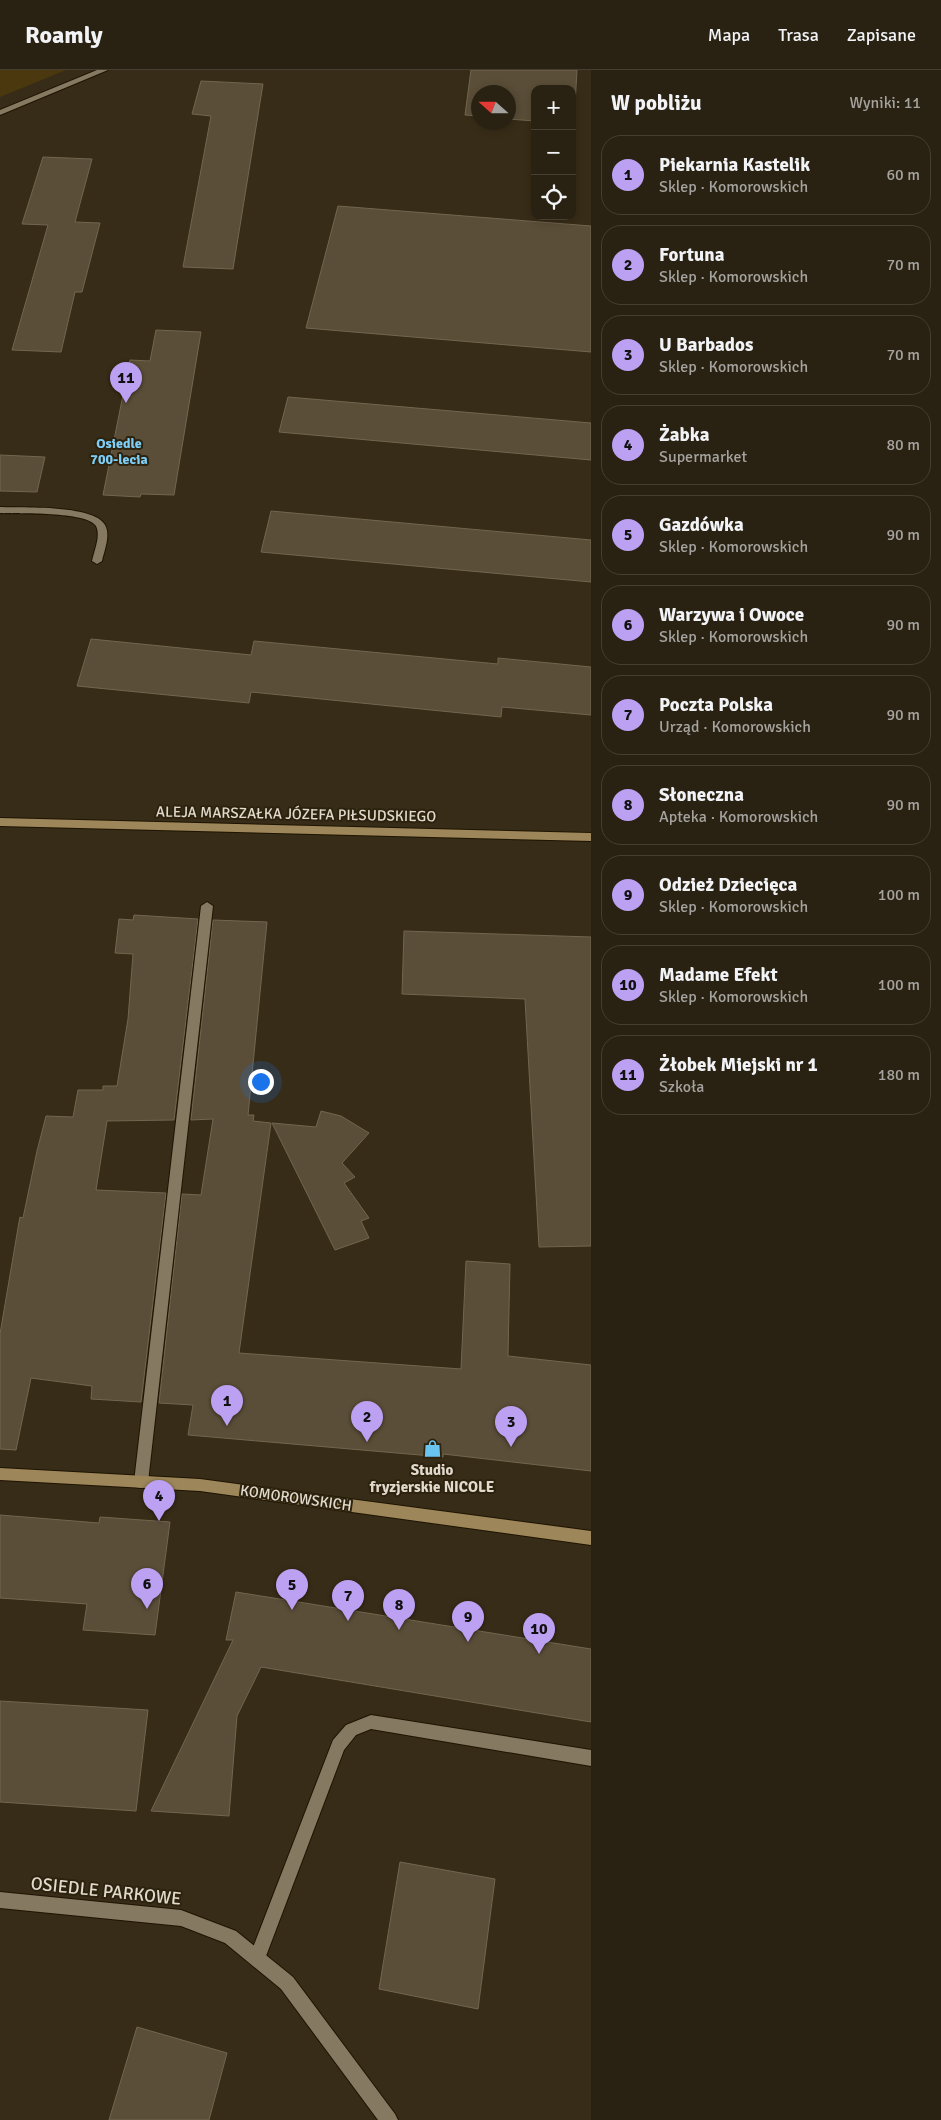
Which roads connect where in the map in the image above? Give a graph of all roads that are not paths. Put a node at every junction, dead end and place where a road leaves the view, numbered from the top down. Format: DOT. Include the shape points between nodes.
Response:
graph roads {
  1 [pos="104,70"];
  2 [pos="0,113"];
  3 [pos="0,510"];
  4 [pos="96,561"];
  5 [pos="0,822"];
  6 [pos="591,837"];
  7 [pos="206,906"];
  8 [pos="0,1474"];
  9 [pos="141,1482"];
  10 [pos="591,1538"];
  11 [pos="591,1758"];
  12 [pos="0,1900"];
  13 [pos="256,1958"];
  14 [pos="389,2120"];
  1 -- 2 [label="street"];
  3 -- 4 [label="street" via="65,513 94,519 100,524 102,533"];
  5 -- 6 [label="street, ALEJA MARSZAŁKA JÓZEFA PIŁSUDSKIEGO"];
  7 -- 9 [label="street"];
  8 -- 9 [label="street, KOMOROWSKICH"];
  9 -- 10 [label="street, KOMOROWSKICH" via="200,1485"];
  11 -- 13 [label="street" via="371,1722 351,1730 338,1745"];
  12 -- 13 [label="street, OSIEDLE PARKOWE" via="181,1918 230,1937"];
  13 -- 14 [label="street, OSIEDLE PARKOWE" via="287,1983"];
}
